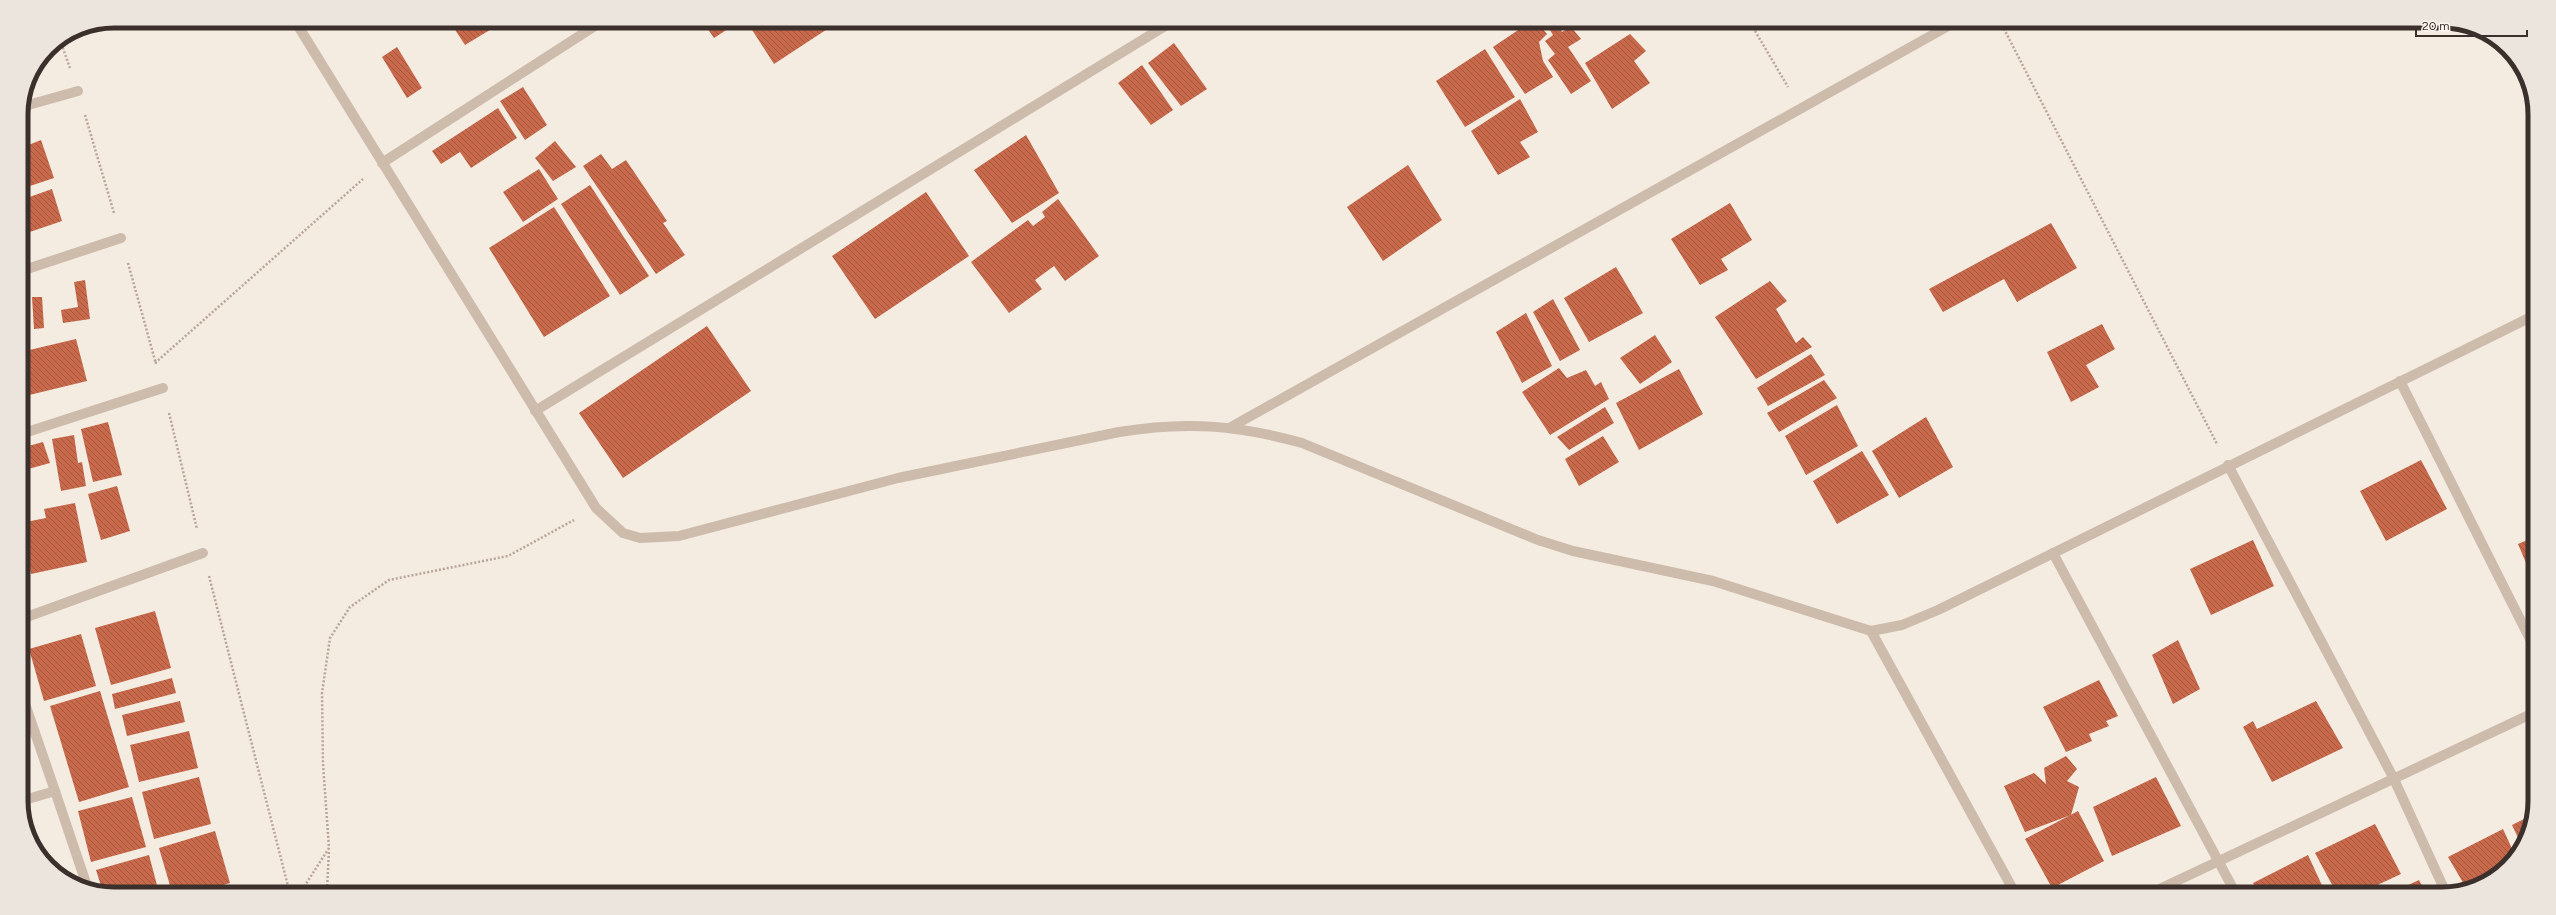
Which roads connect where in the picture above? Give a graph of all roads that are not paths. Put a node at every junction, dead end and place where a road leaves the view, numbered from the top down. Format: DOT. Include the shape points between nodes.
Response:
graph roads {
  1 [pos="299,28"];
  2 [pos="592,28"];
  3 [pos="1162,28"];
  4 [pos="1945,28"];
  5 [pos="78,91"];
  6 [pos="29,106"];
  7 [pos="382,163"];
  8 [pos="121,238"];
  9 [pos="28,269"];
  10 [pos="2528,318"];
  11 [pos="2400,381"];
  12 [pos="163,388"];
  13 [pos="535,411"];
  14 [pos="1231,427"];
  15 [pos="28,432"];
  16 [pos="2228,465"];
  17 [pos="203,553"];
  18 [pos="2053,553"];
  19 [pos="28,616"];
  20 [pos="1871,631"];
  21 [pos="2528,635"];
  22 [pos="28,712"];
  23 [pos="2528,715"];
  24 [pos="2393,777"];
  25 [pos="55,791"];
  26 [pos="28,799"];
  27 [pos="2220,860"];
  28 [pos="86,882"];
  29 [pos="2012,887"];
  30 [pos="2164,887"];
  31 [pos="2233,887"];
  32 [pos="2443,887"];
  1 -- 7 [label="street"];
  2 -- 7 [label="street"];
  3 -- 13 [label="street"];
  4 -- 14 [label="street"];
  5 -- 6 [label="street"];
  7 -- 13 [label="street"];
  8 -- 9 [label="street"];
  10 -- 11 [label="street"];
  11 -- 16 [label="street"];
  11 -- 21 [label="street"];
  12 -- 15 [label="street"];
  13 -- 14 [label="street" via="596,508 623,533 640,538 659,539 679,536 898,478 1008,454 1156,426"];
  14 -- 20 [label="street" via="1267,433 1302,443 1538,540 1757,593"];
  16 -- 18 [label="street"];
  16 -- 24 [label="street"];
  17 -- 19 [label="street"];
  18 -- 20 [label="street" via="1938,610 1902,624"];
  18 -- 27 [label="street"];
  20 -- 29 [label="street"];
  22 -- 25 [label="street"];
  23 -- 24 [label="street"];
  24 -- 27 [label="street"];
  24 -- 32 [label="street"];
  25 -- 26 [label="street"];
  25 -- 28 [label="street"];
  27 -- 30 [label="street"];
  27 -- 31 [label="street"];
}
